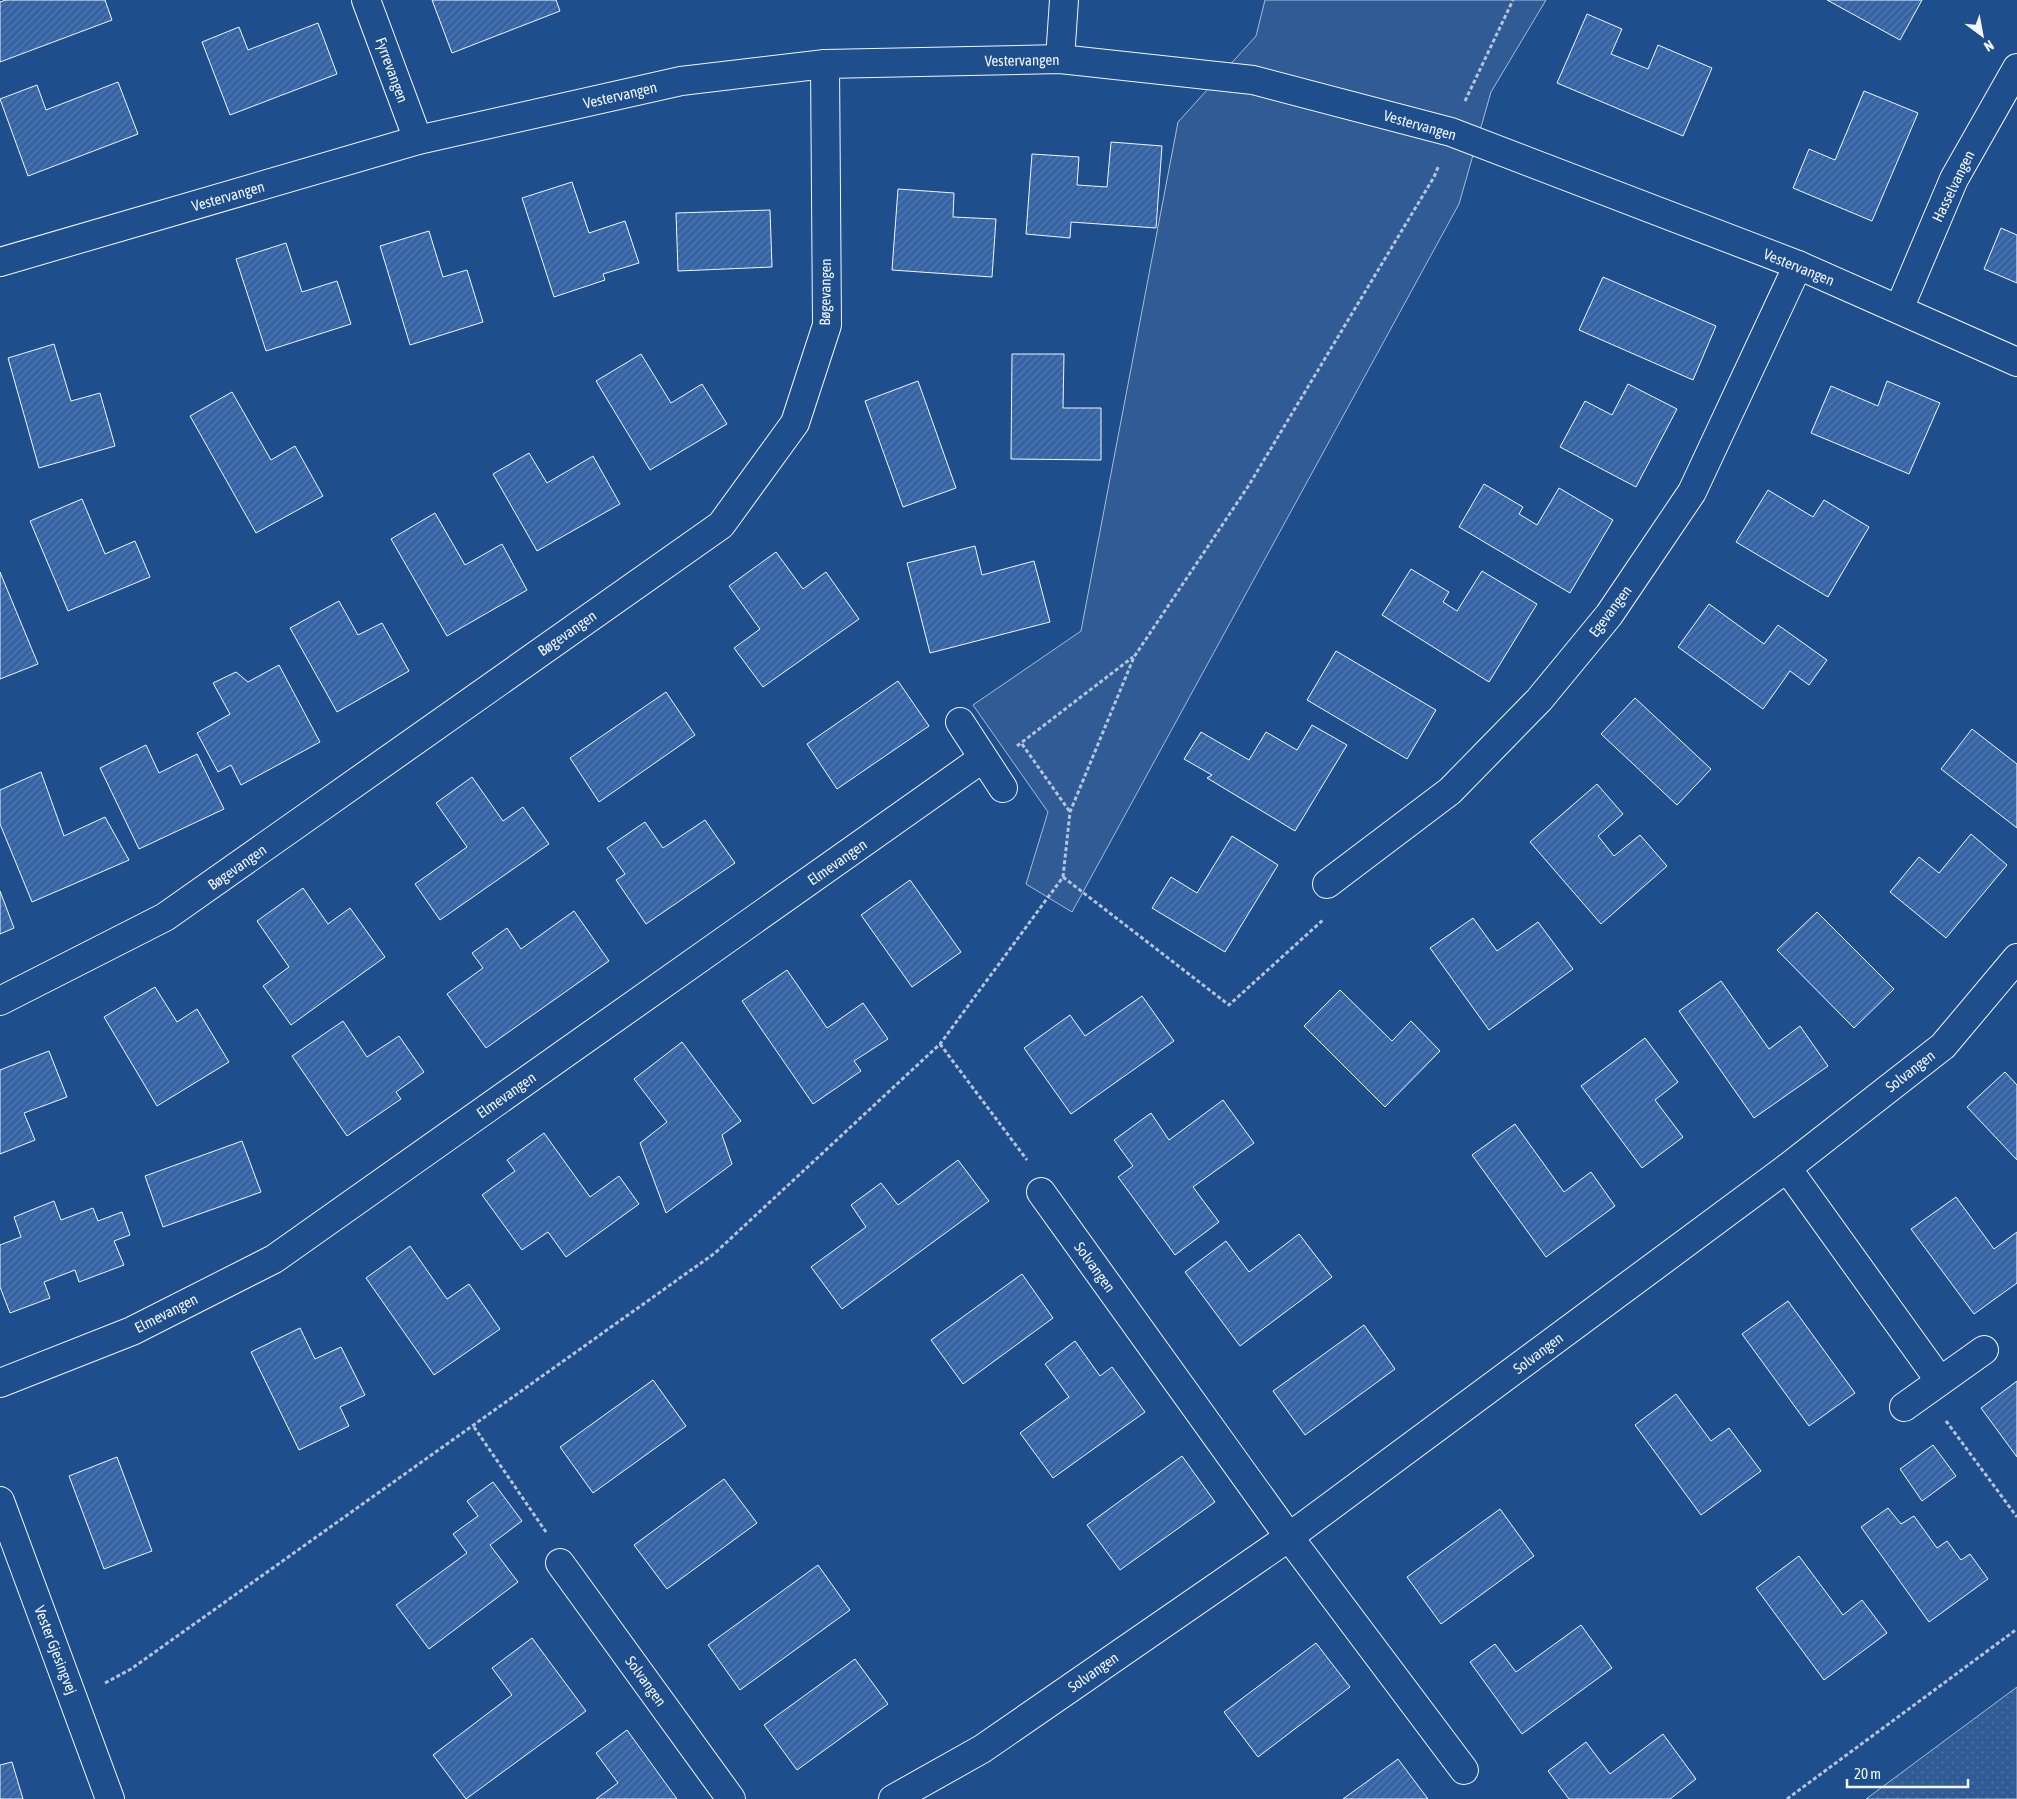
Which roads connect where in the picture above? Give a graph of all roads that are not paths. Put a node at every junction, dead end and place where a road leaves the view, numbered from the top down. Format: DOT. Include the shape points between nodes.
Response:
graph roads {
  1 [pos="366,0"];
  2 [pos="1064,0"];
  3 [pos="1060,59"];
  4 [pos="825,64"];
  5 [pos="2017,68"];
  6 [pos="418,140"];
  7 [pos="0,262"];
  8 [pos="1798,265"];
  9 [pos="1899,309"];
  10 [pos="2017,362"];
  11 [pos="960,722"];
  12 [pos="984,758"];
  13 [pos="1003,788"];
  14 [pos="1328,884"];
  15 [pos="2017,958"];
  16 [pos="0,1001"];
  17 [pos="1787,1168"];
  18 [pos="1041,1192"];
  19 [pos="1984,1350"];
  20 [pos="1940,1381"];
  21 [pos="0,1383"];
  22 [pos="1904,1407"];
  23 [pos="0,1501"];
  24 [pos="1289,1537"];
  25 [pos="560,1563"];
  26 [pos="1464,1770"];
  27 [pos="110,1799"];
  28 [pos="731,1799"];
  29 [pos="892,1799"];
  1 -- 6 [label="street, Fyrrevangen"];
  2 -- 3 [label="street"];
  3 -- 4 [label="street, Vestervangen"];
  3 -- 8 [label="street, Vestervangen" via="1253,80 1451,132"];
  4 -- 6 [label="street, Vestervangen" via="681,81"];
  4 -- 16 [label="street, Bøgevangen" via="827,325 795,423 721,525 165,918"];
  5 -- 9 [label="street, Hasselvangen" via="1954,179"];
  6 -- 7 [label="street, Vestervangen"];
  8 -- 9 [label="street, Vestervangen"];
  8 -- 14 [label="street, Egevangen" via="1692,492 1609,615 1539,700 1450,790"];
  9 -- 10 [label="street, Vestervangen"];
  11 -- 12 [label="street"];
  12 -- 13 [label="street"];
  12 -- 21 [label="street, Elmevangen" via="274,1258 132,1331"];
  15 -- 17 [label="street, Solvangen" via="1942,1046"];
  17 -- 20 [label="street"];
  17 -- 24 [label="street, Solvangen"];
  18 -- 24 [label="street, Solvangen"];
  19 -- 20 [label="street"];
  20 -- 22 [label="street"];
  23 -- 27 [label="street, Vester Gjesingvej"];
  24 -- 26 [label="street, Solvangen"];
  24 -- 29 [label="street, Solvangen" via="982,1749"];
  25 -- 28 [label="street, Solvangen"];
}
